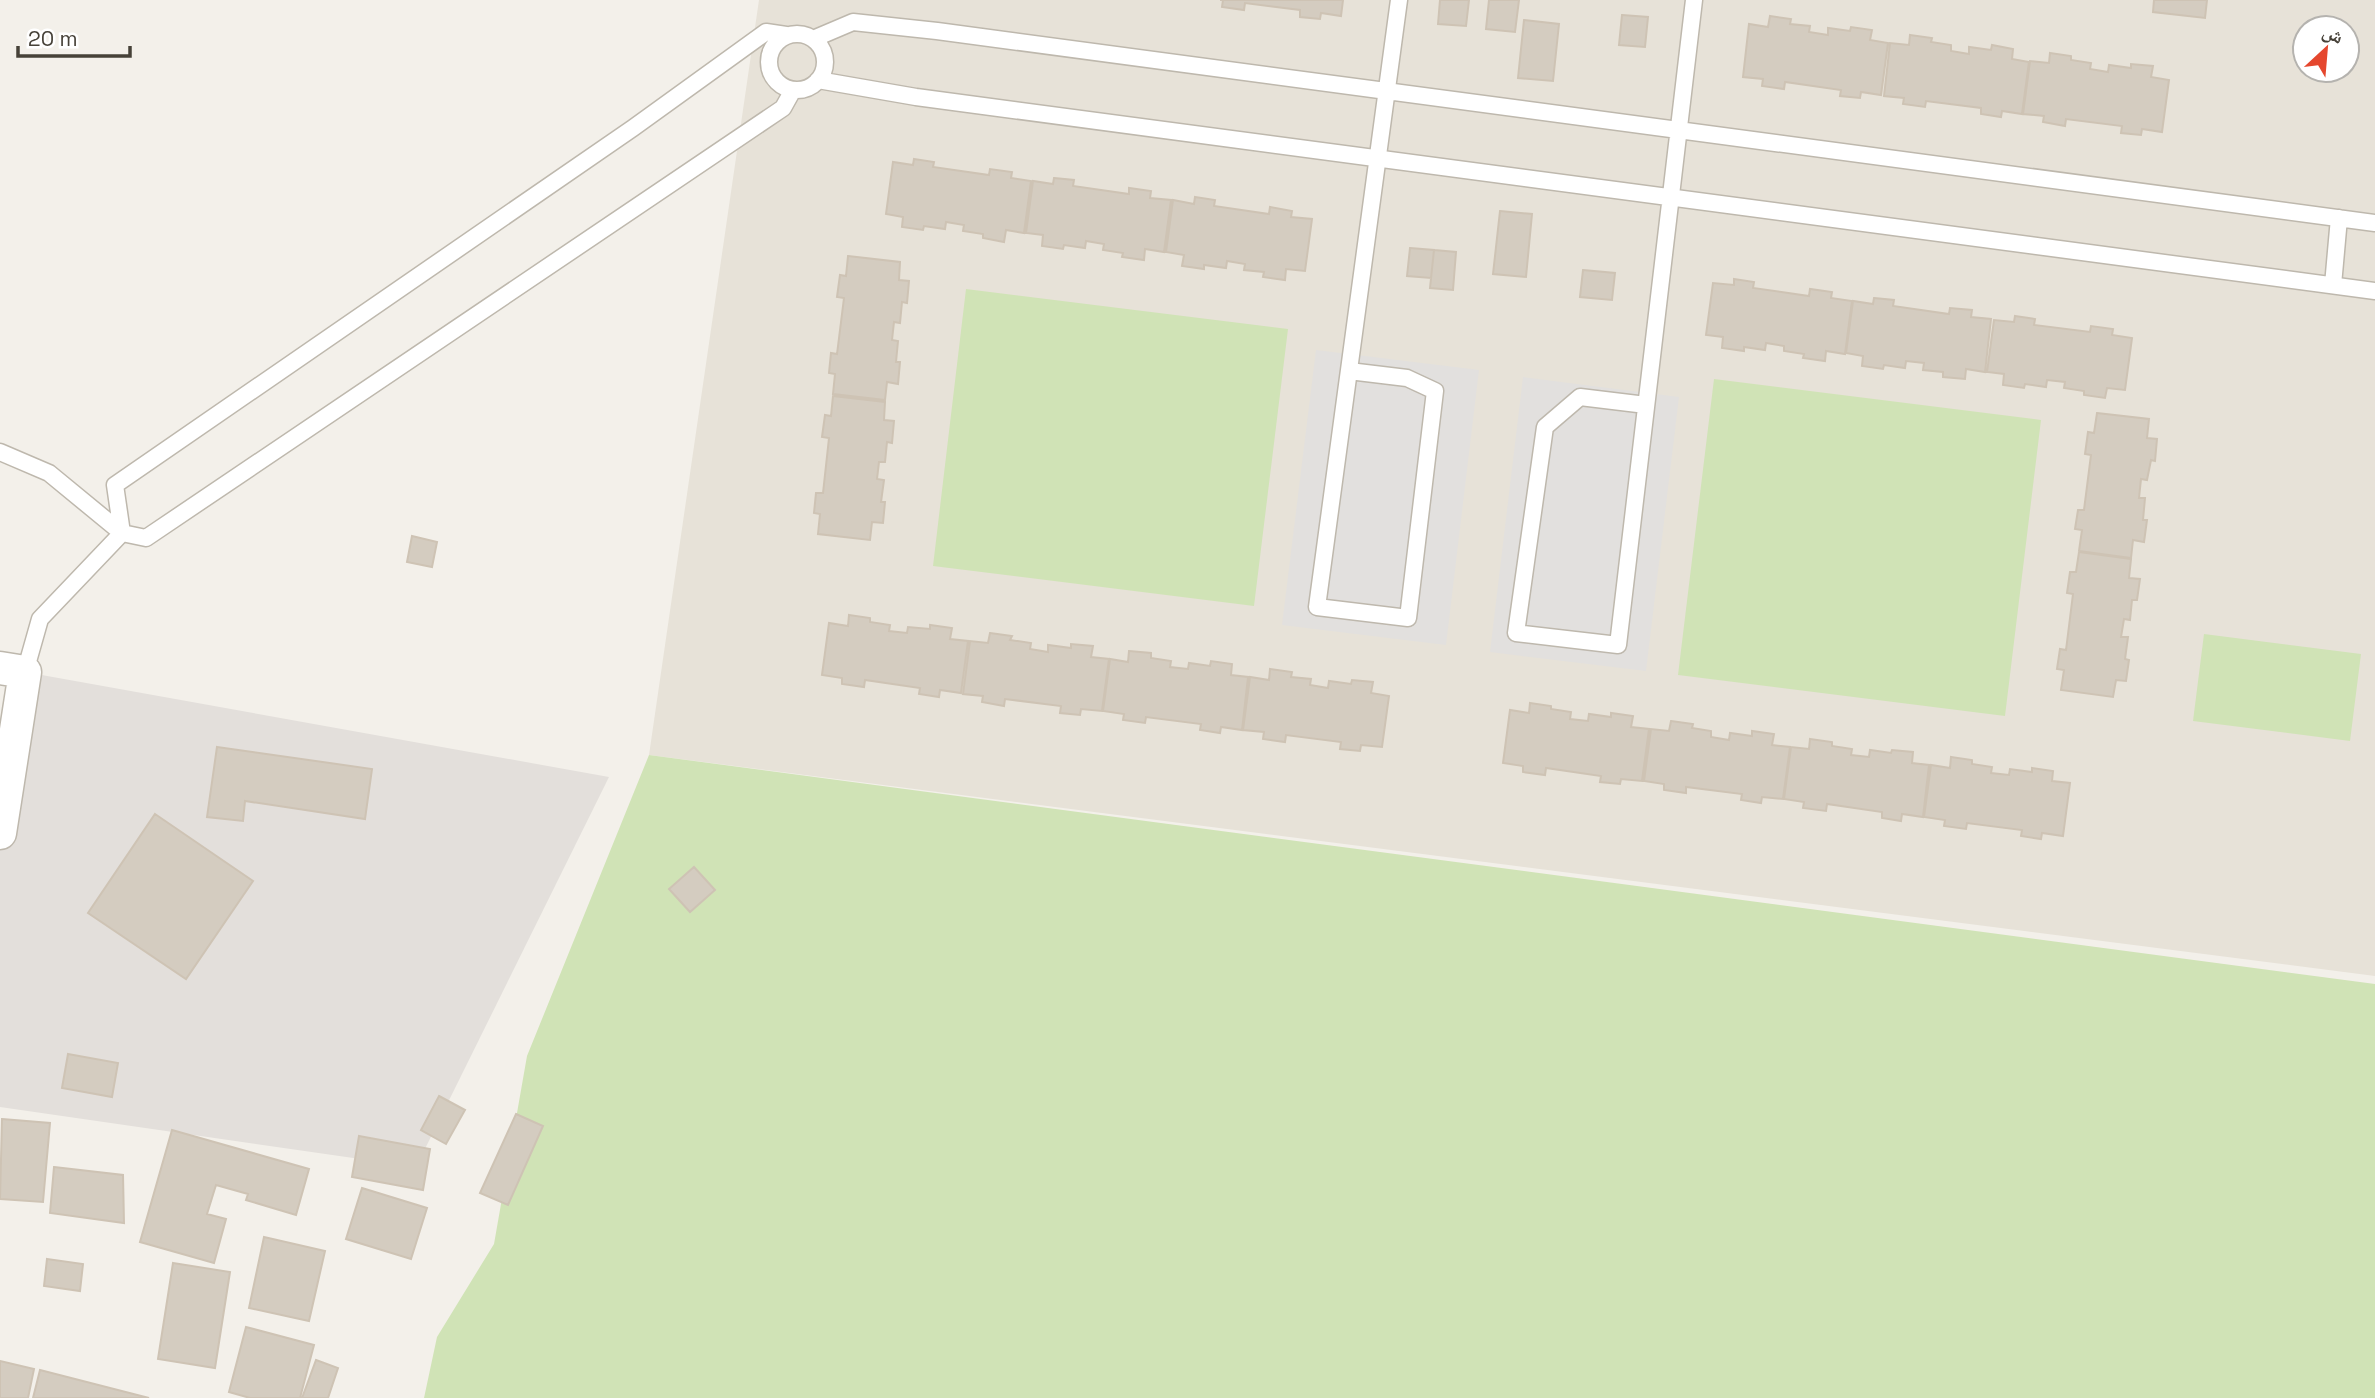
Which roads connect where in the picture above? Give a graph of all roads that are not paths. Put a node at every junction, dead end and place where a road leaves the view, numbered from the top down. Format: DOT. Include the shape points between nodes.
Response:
graph roads {
  1 [pos="1399,0"];
  2 [pos="1694,0"];
  3 [pos="786,35"];
  4 [pos="813,39"];
  5 [pos="818,80"];
  6 [pos="793,90"];
  7 [pos="1386,91"];
  8 [pos="1678,130"];
  9 [pos="1378,158"];
  10 [pos="1671,197"];
  11 [pos="2339,218"];
  12 [pos="2375,223"];
  13 [pos="2333,285"];
  14 [pos="2375,291"];
  15 [pos="1349,371"];
  16 [pos="1646,405"];
  17 [pos="0,452"];
  18 [pos="122,533"];
  19 [pos="12,670"];
  20 [pos="0,833"];
  1 -- 7 [label="lane"];
  2 -- 8 [label="lane"];
  3 -- 4 [label="lane"];
  3 -- 6 [label="lane" via="772,47 769,65 776,82"];
  3 -- 18 [label="lane" via="766,32 115,485"];
  4 -- 5 [label="lane" via="820,45 825,63"];
  4 -- 7 [label="lane" via="853,22"];
  5 -- 6 [label="lane"];
  5 -- 9 [label="lane"];
  6 -- 18 [label="lane" via="783,108 146,538"];
  7 -- 8 [label="lane"];
  7 -- 9 [label="lane"];
  8 -- 10 [label="lane"];
  8 -- 11 [label="lane"];
  9 -- 10 [label="lane"];
  9 -- 15 [label="lane"];
  10 -- 13 [label="lane"];
  10 -- 16 [label="lane"];
  11 -- 12 [label="lane"];
  11 -- 13 [label="lane"];
  13 -- 14 [label="lane"];
  15 -- 15 [label="lane" via="1317,607 1408,618 1435,391 1407,378"];
  16 -- 16 [label="lane" via="1618,645 1516,633 1545,427 1580,397"];
  17 -- 18 [label="lane" via="49,473"];
  18 -- 19 [label="lane" via="40,619"];
  19 -- 20 [label="street"];
}
